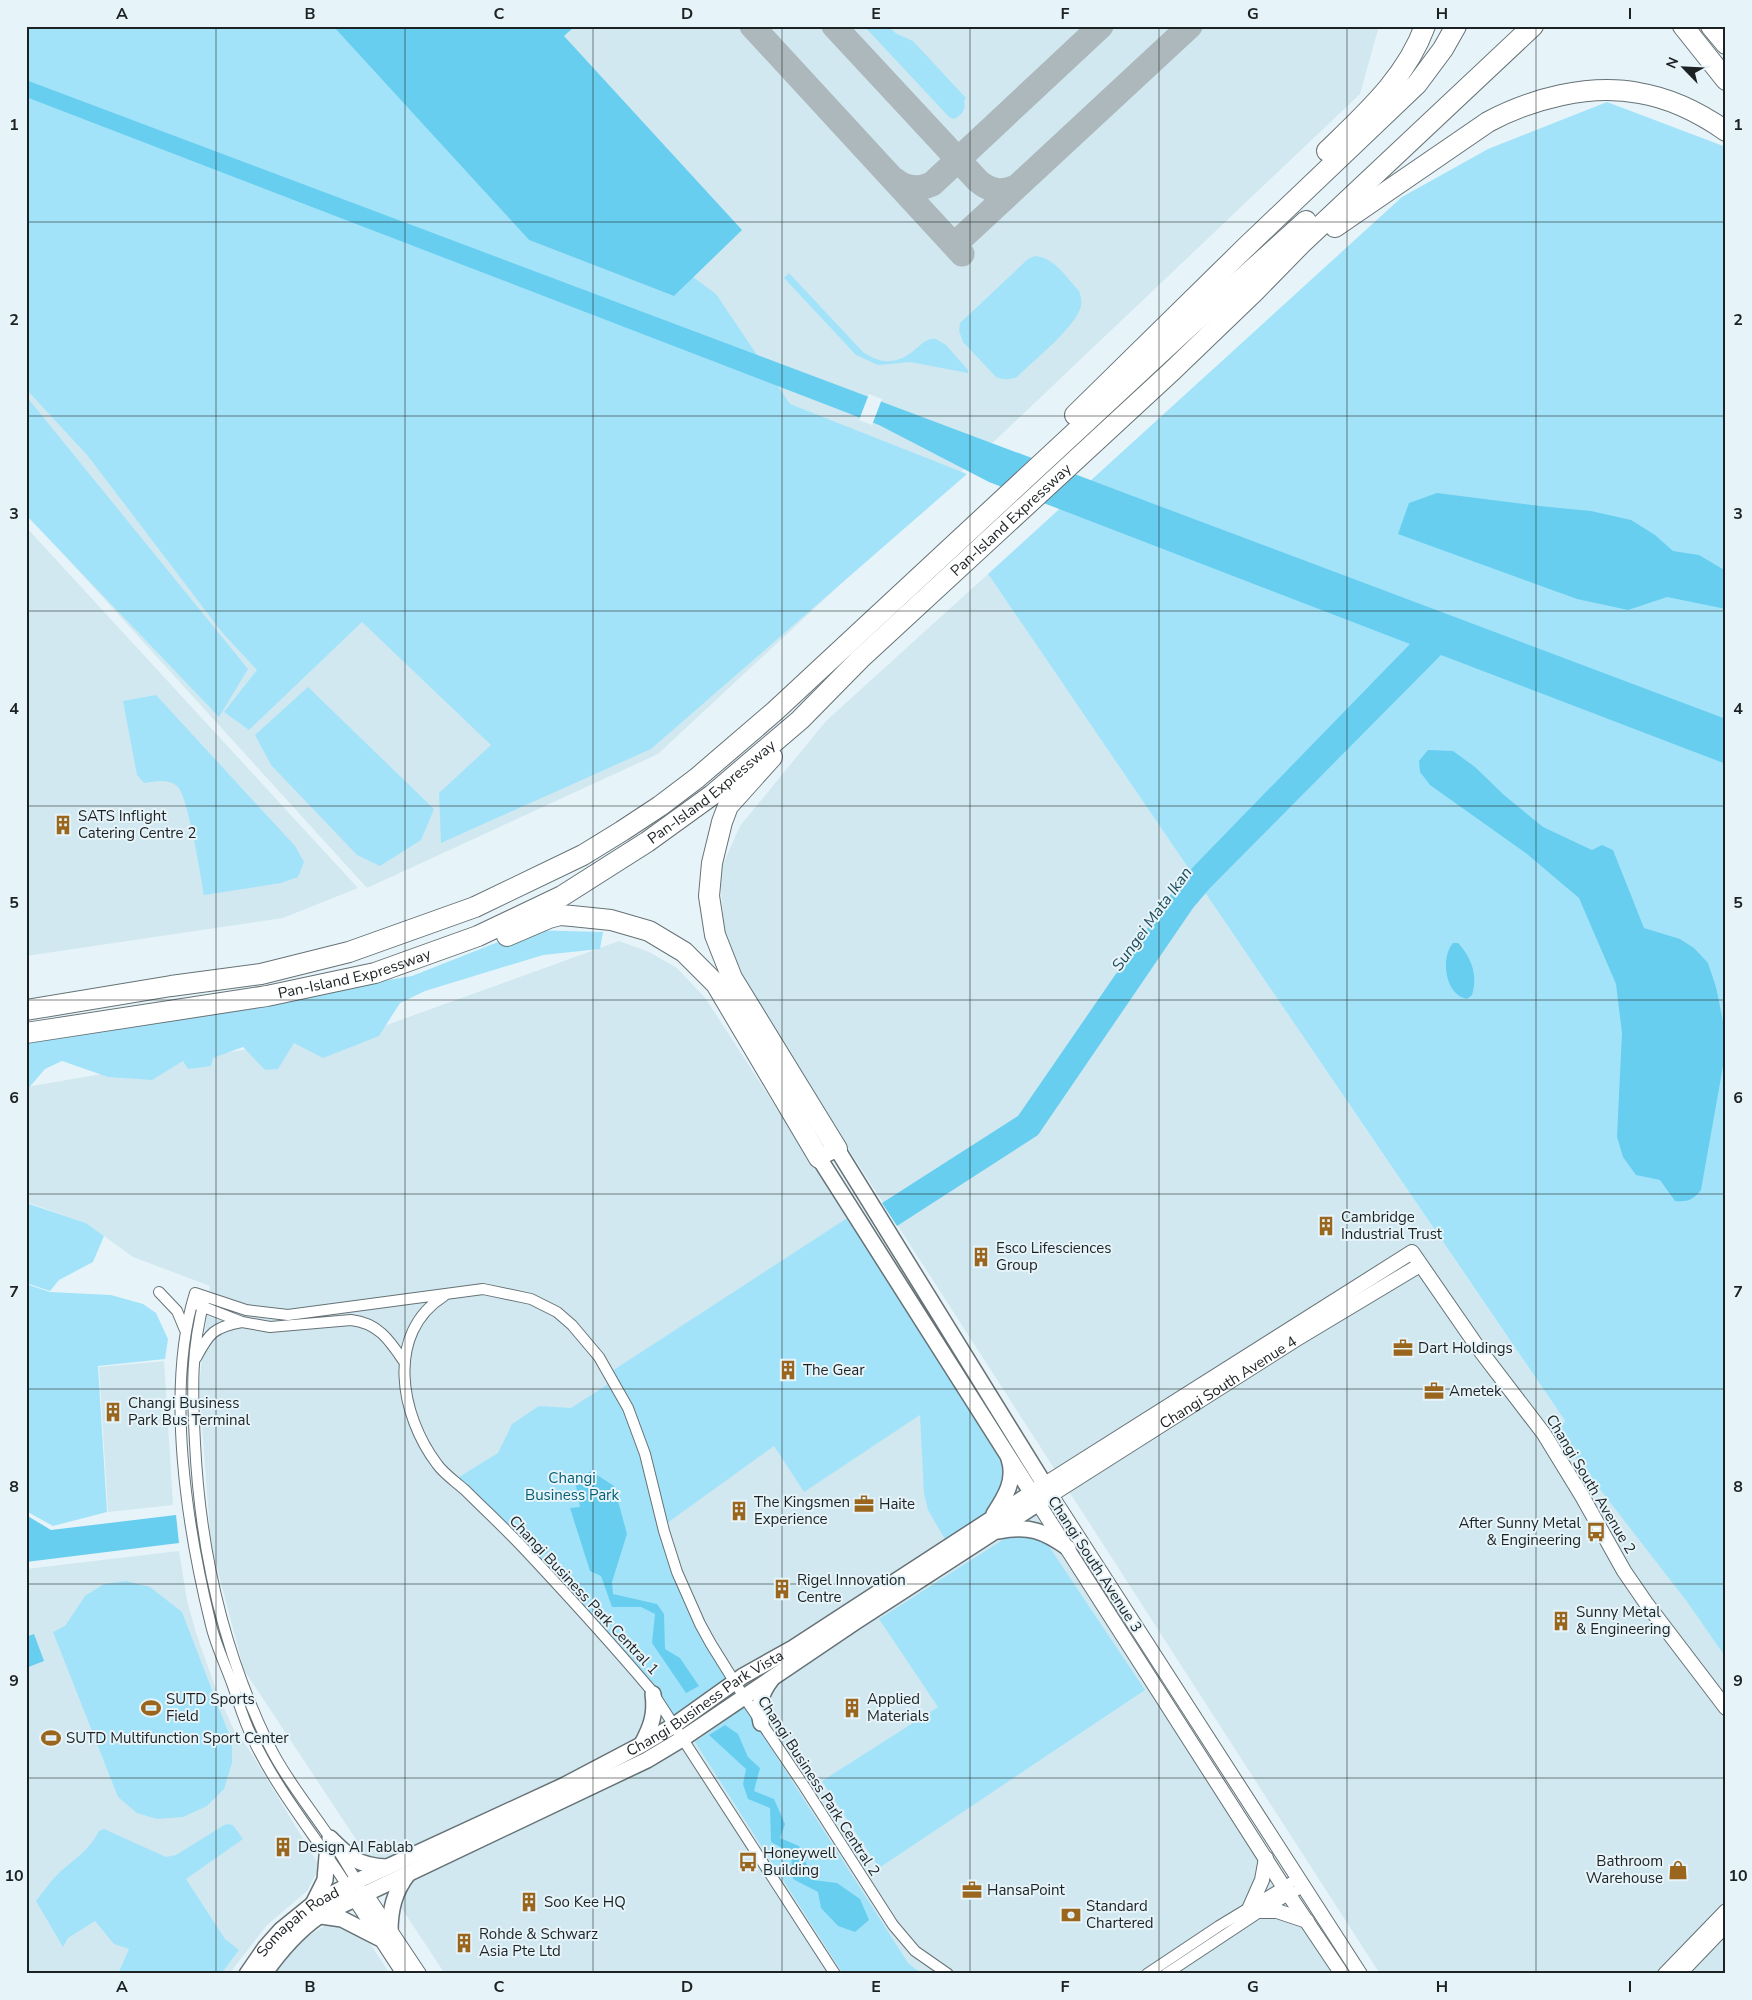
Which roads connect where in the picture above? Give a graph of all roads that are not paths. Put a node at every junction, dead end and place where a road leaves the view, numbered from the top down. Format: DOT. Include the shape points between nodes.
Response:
graph roads {
  1 [pos="1425,26"];
  2 [pos="1456,26"];
  3 [pos="1516,26"];
  4 [pos="1533,26"];
  5 [pos="1683,26"];
  6 [pos="1711,26"];
  7 [pos="1726,44"];
  8 [pos="1726,80"];
  9 [pos="1726,131"];
  10 [pos="1255,291"];
  11 [pos="1114,376"];
  12 [pos="1044,453"];
  13 [pos="800,720"];
  14 [pos="375,973"];
  15 [pos="171,986"];
  16 [pos="26,997"];
  17 [pos="26,1010"];
  18 [pos="26,1033"];
  19 [pos="828,1154"];
  20 [pos="1412,1252"];
  21 [pos="1420,1265"];
  22 [pos="159,1292"];
  23 [pos="447,1294"];
  24 [pos="204,1301"];
  25 [pos="242,1322"];
  26 [pos="185,1331"];
  27 [pos="193,1363"];
  28 [pos="405,1363"];
  29 [pos="1007,1452"];
  30 [pos="1042,1494"];
  31 [pos="994,1524"];
  32 [pos="1068,1548"];
  33 [pos="772,1678"];
  34 [pos="734,1682"];
  35 [pos="653,1694"];
  36 [pos="744,1697"];
  37 [pos="1726,1708"];
  38 [pos="761,1723"];
  39 [pos="674,1726"];
  40 [pos="682,1739"];
  41 [pos="641,1746"];
  42 [pos="330,1838"];
  43 [pos="327,1856"];
  44 [pos="1266,1858"];
  45 [pos="387,1867"];
  46 [pos="409,1873"];
  47 [pos="1300,1883"];
  48 [pos="356,1890"];
  49 [pos="1286,1891"];
  50 [pos="1255,1909"];
  51 [pos="316,1910"];
  52 [pos="1726,1911"];
  53 [pos="1306,1921"];
  54 [pos="1726,1925"];
  55 [pos="385,1935"];
  56 [pos="247,1974"];
  57 [pos="264,1974"];
  58 [pos="404,1974"];
  59 [pos="418,1974"];
  60 [pos="836,1974"];
  61 [pos="948,1974"];
  62 [pos="1147,1974"];
  63 [pos="1166,1974"];
  64 [pos="1342,1974"];
  65 [pos="1360,1974"];
  66 [pos="1665,1974"];
  67 [pos="1679,1974"];
  1 -- 11 [label="highway" via="1406,68 1388,91 1198,278"];
  2 -- 11 [label="highway" via="1417,84"];
  3 -- 12 [label="highway"];
  4 -- 10 [label="highway" via="1300,244"];
  5 -- 8 [label="highway"];
  6 -- 7 [label="highway"];
  9 -- 10 [label="highway" via="1692,110 1639,93 1617,90 1536,100 1510,110 1456,143 1350,215"];
  10 -- 13 [label="highway, Pan-Island Expressway" via="860,659"];
  11 -- 12 [label="highway"];
  12 -- 15 [label="highway, Pan-Island Expressway" via="826,664 730,750 622,832 584,855 475,907 392,938 261,974"];
  13 -- 14 [label="highway, Pan-Island Expressway" via="704,800 647,842 562,896 478,936"];
  13 -- 19 [label="highway" via="790,738 728,806 716,840 709,896 715,935 732,978"];
  14 -- 18 [label="highway, Pan-Island Expressway" via="267,996"];
  14 -- 19 [label="highway" via="396,976 410,973 560,915 611,920 649,931 684,952 716,984"];
  15 -- 16 [label="highway"];
  15 -- 17 [label="highway, Pan-Island Expressway"];
  19 -- 29 [label="main road, Changi South Avenue 3"];
  19 -- 30 [label="main road, Changi South Avenue 3"];
  20 -- 21 [label="street, Changi South Avenue 2"];
  20 -- 30 [label="street, Changi South Avenue 4"];
  21 -- 30 [label="street, Changi South Avenue 4"];
  21 -- 37 [label="street, Changi South Avenue 2" via="1478,1349 1544,1434 1646,1603"];
  22 -- 26 [label="street" via="177,1310"];
  23 -- 24 [label="street, Changi Business Park Central 2" via="288,1315"];
  23 -- 28 [label="street, Changi Business Park Central 1" via="431,1304 420,1317 406,1348"];
  23 -- 34 [label="street, Changi Business Park Central 2" via="483,1289 531,1298 557,1312 572,1325 599,1357 628,1408 644,1450 664,1531 683,1586 700,1624"];
  24 -- 25 [label="street, Changi Business Park Central 2"];
  24 -- 26 [label="street, Changi Business Park Central 2" via="193,1298"];
  24 -- 27 [label="street"];
  25 -- 27 [label="street" via="214,1330"];
  25 -- 28 [label="street, Changi Business Park Central 2" via="270,1327 363,1321 392,1344"];
  26 -- 43 [label="street" via="181,1396 183,1460 194,1542 212,1627 252,1738 275,1780"];
  27 -- 42 [label="street" via="197,1491 205,1548 222,1624 239,1676 268,1744"];
  28 -- 35 [label="street, Changi Business Park Central 1" via="405,1385 414,1422 438,1465 524,1549 619,1652"];
  29 -- 30 [label="main road, Changi South Avenue 3"];
  29 -- 31 [label="main road" via="1012,1467 1011,1480"];
  30 -- 31 [label="main road, Changi Business Park Vista"];
  30 -- 32 [label="street, Changi South Avenue 3"];
  30 -- 47 [label="street, Changi South Avenue 3"];
  31 -- 32 [label="main road" via="1043,1532"];
  31 -- 33 [label="main road, Changi Business Park Vista"];
  31 -- 34 [label="main road, Changi Business Park Vista"];
  32 -- 44 [label="street, Changi South Avenue 3"];
  33 -- 36 [label="main road, Changi Business Park Vista"];
  33 -- 38 [label="main road" via="765,1687 760,1704"];
  34 -- 36 [label="street, Changi Business Park Central 2"];
  34 -- 39 [label="main road, Changi Business Park Vista"];
  35 -- 39 [label="street, Changi Business Park Central 1"];
  35 -- 41 [label="main road" via="655,1712"];
  36 -- 38 [label="street, Changi Business Park Central 2"];
  36 -- 40 [label="main road, Changi Business Park Vista"];
  38 -- 61 [label="street, Changi Business Park Central 2" via="904,1940"];
  39 -- 40 [label="street, Changi Business Park Central 1"];
  39 -- 41 [label="main road, Changi Business Park Vista"];
  40 -- 46 [label="main road, Changi Business Park Vista" via="616,1775"];
  40 -- 60 [label="street, Changi Business Park Central 1"];
  41 -- 45 [label="main road, Changi Business Park Vista" via="565,1785"];
  42 -- 45 [label="main road" via="355,1861"];
  42 -- 48 [label="street"];
  43 -- 48 [label="street"];
  43 -- 51 [label="main road" via="325,1880"];
  44 -- 49 [label="street, Changi South Avenue 3"];
  44 -- 50 [label="street"];
  45 -- 48 [label="main road, Changi Business Park Vista"];
  46 -- 48 [label="main road, Changi Business Park Vista"];
  46 -- 55 [label="main road" via="398,1888"];
  47 -- 49 [label="street"];
  47 -- 65 [label="street, Changi South Avenue 3"];
  48 -- 51 [label="main road, Somapah Road"];
  48 -- 55 [label="street"];
  49 -- 50 [label="street"];
  49 -- 53 [label="street, Changi South Avenue 3"];
  50 -- 53 [label="street" via="1277,1911"];
  50 -- 62 [label="street"];
  50 -- 63 [label="street"];
  51 -- 55 [label="main road"];
  51 -- 56 [label="main road, Somapah Road" via="281,1930"];
  51 -- 57 [label="main road, Somapah Road"];
  52 -- 66 [label="street"];
  53 -- 64 [label="street, Changi South Avenue 3"];
  54 -- 67 [label="street"];
  55 -- 58 [label="street"];
  55 -- 59 [label="street"];
}
